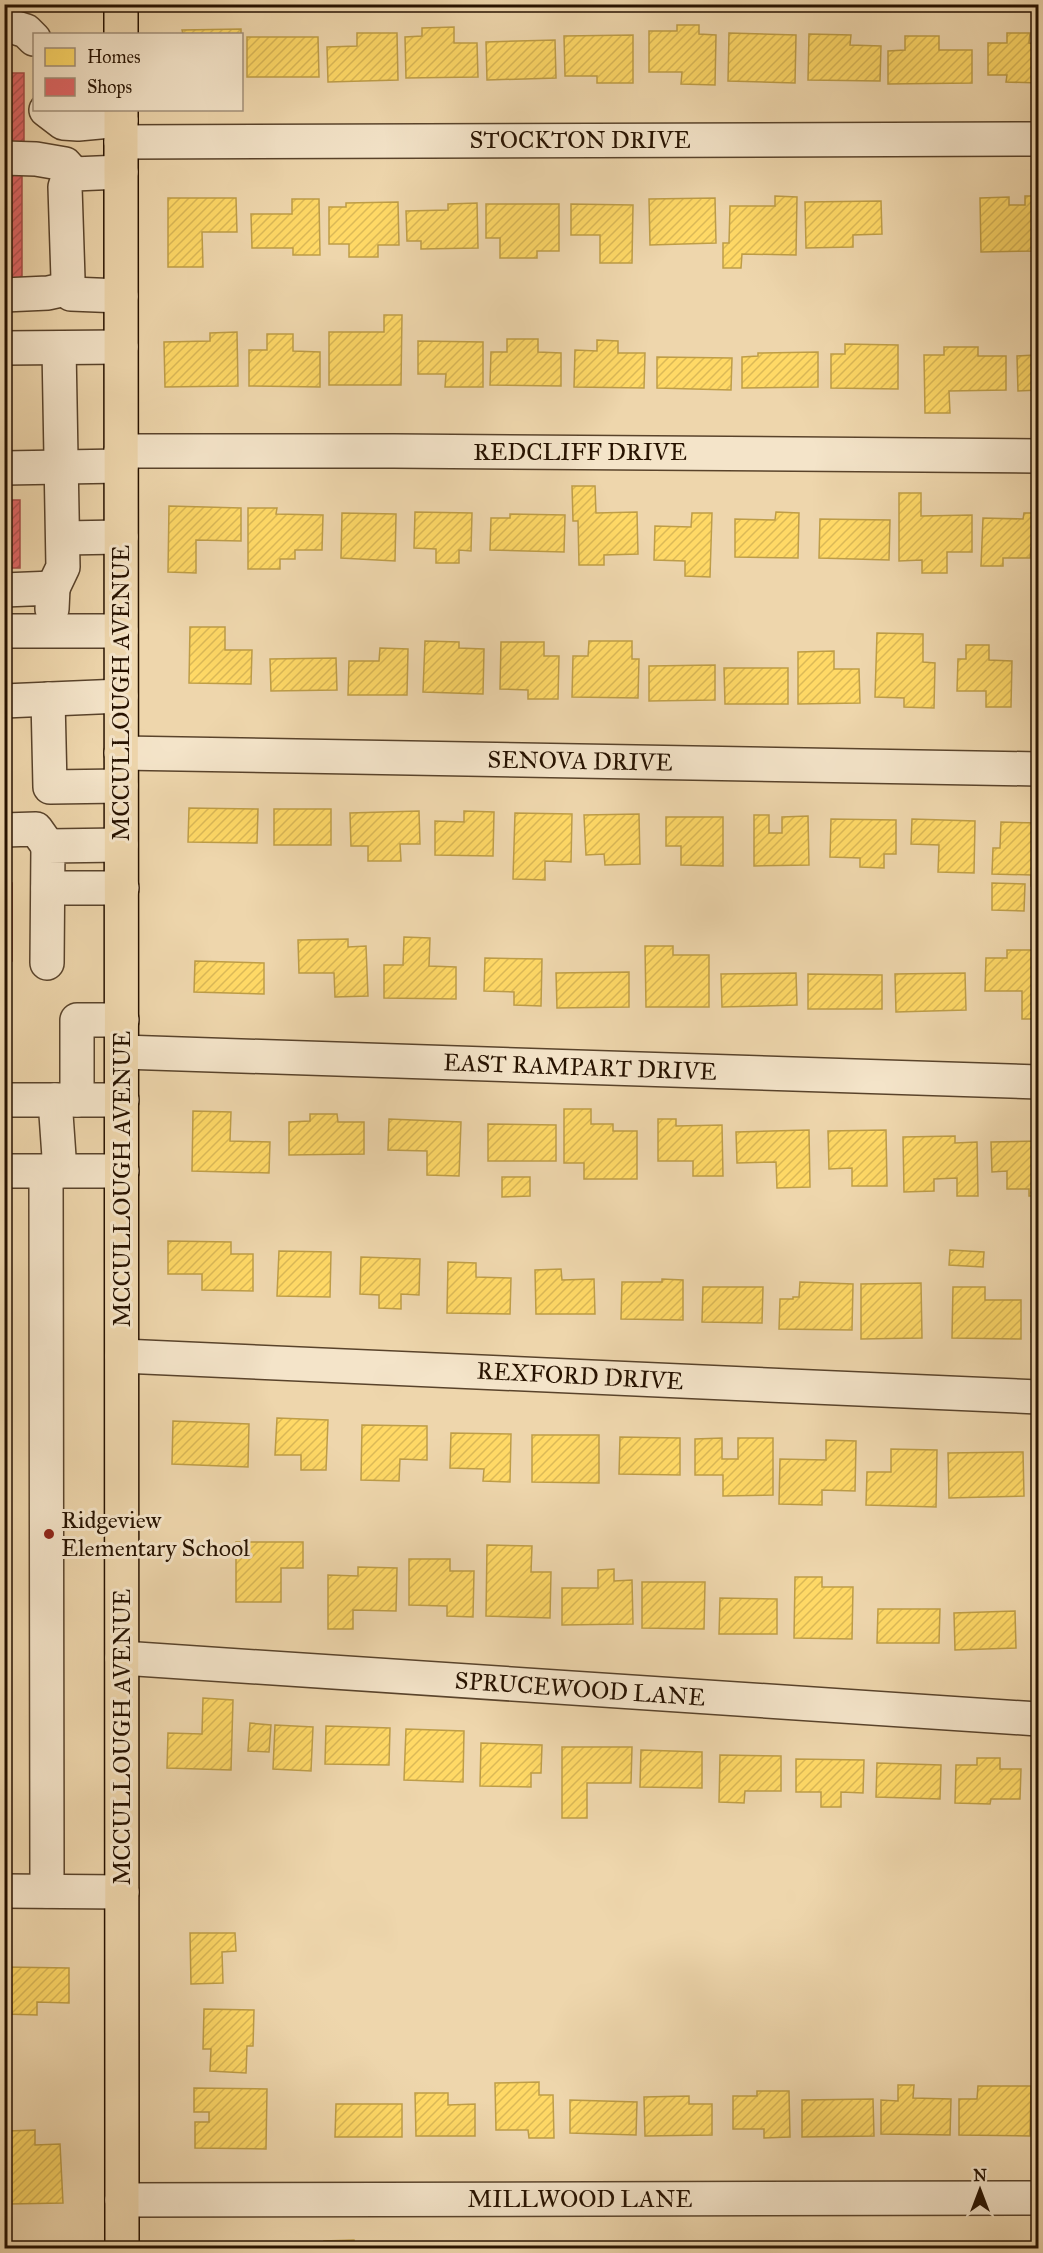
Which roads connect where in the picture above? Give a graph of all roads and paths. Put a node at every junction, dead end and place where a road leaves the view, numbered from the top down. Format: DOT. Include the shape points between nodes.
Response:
graph roads {
  1 [pos="121,4"];
  2 [pos="4,24"];
  3 [pos="121,33"];
  4 [pos="33,38"];
  5 [pos="47,111"];
  6 [pos="121,136"];
  7 [pos="1038,139"];
  8 [pos="4,158"];
  9 [pos="74,174"];
  10 [pos="66,289"];
  11 [pos="4,295"];
  12 [pos="121,296"];
  13 [pos="121,347"];
  14 [pos="4,348"];
  15 [pos="59,348"];
  16 [pos="1038,456"];
  17 [pos="121,458"];
  18 [pos="4,468"];
  19 [pos="61,468"];
  20 [pos="121,537"];
  21 [pos="63,538"];
  22 [pos="53,588"];
  23 [pos="4,590"];
  24 [pos="4,631"];
  25 [pos="51,631"];
  26 [pos="121,631"];
  27 [pos="121,696"];
  28 [pos="48,699"];
  29 [pos="4,701"];
  30 [pos="121,753"];
  31 [pos="1038,769"];
  32 [pos="121,786"];
  33 [pos="4,830"];
  34 [pos="121,845"];
  35 [pos="48,846"];
  36 [pos="48,888"];
  37 [pos="122,888"];
  38 [pos="47,963"];
  39 [pos="122,1020"];
  40 [pos="122,1052"];
  41 [pos="1038,1082"];
  42 [pos="4,1100"];
  43 [pos="66,1100"];
  44 [pos="122,1100"];
  45 [pos="4,1171"];
  46 [pos="53,1171"];
  47 [pos="122,1171"];
  48 [pos="122,1356"];
  49 [pos="1038,1397"];
  50 [pos="122,1658"];
  51 [pos="1038,1719"];
  52 [pos="4,1891"];
  53 [pos="47,1892"];
  54 [pos="122,1892"];
  55 [pos="1038,2198"];
  56 [pos="122,2200"];
  57 [pos="122,2248"];
  1 -- 3 [label="main road"];
  2 -- 4 [label="street" via="27,31"];
  5 -- 6 [label="street" via="63,123"];
  6 -- 7 [label="street, STOCKTON DRIVE"];
  6 -- 9 [label="street"];
  6 -- 12 [label="main road, MCCULLOUGH AVENUE"];
  8 -- 9 [label="street" via="64,164"];
  9 -- 10 [label="street" via="65,187"];
  10 -- 11 [label="street"];
  10 -- 12 [label="street" via="71,294"];
  12 -- 13 [label="main road, MCCULLOUGH AVENUE"];
  13 -- 15 [label="street"];
  13 -- 17 [label="main road, MCCULLOUGH AVENUE"];
  14 -- 15 [label="street"];
  15 -- 19 [label="street"];
  16 -- 17 [label="street, REDCLIFF DRIVE" via="394,451"];
  17 -- 19 [label="street, REDCLIFF DRIVE"];
  17 -- 20 [label="main road, MCCULLOUGH AVENUE"];
  18 -- 19 [label="street, REDCLIFF DRIVE"];
  19 -- 21 [label="street"];
  20 -- 21 [label="street"];
  20 -- 26 [label="main road, MCCULLOUGH AVENUE"];
  21 -- 22 [label="street" via="63,567"];
  22 -- 23 [label="street"];
  22 -- 25 [label="street"];
  24 -- 25 [label="street"];
  25 -- 26 [label="street"];
  26 -- 27 [label="main road, MCCULLOUGH AVENUE"];
  27 -- 28 [label="street"];
  27 -- 30 [label="main road, MCCULLOUGH AVENUE"];
  28 -- 29 [label="street"];
  28 -- 32 [label="street" via="50,787"];
  30 -- 31 [label="street, SENOVA DRIVE"];
  30 -- 32 [label="main road, MCCULLOUGH AVENUE"];
  32 -- 34 [label="main road, MCCULLOUGH AVENUE"];
  33 -- 35 [label="street" via="36,829"];
  34 -- 35 [label="street"];
  34 -- 37 [label="main road, MCCULLOUGH AVENUE"];
  35 -- 36 [label="street"];
  36 -- 37 [label="street"];
  36 -- 38 [label="street"];
  37 -- 39 [label="main road, MCCULLOUGH AVENUE"];
  39 -- 40 [label="main road, MCCULLOUGH AVENUE"];
  39 -- 43 [label="street" via="77,1020"];
  40 -- 41 [label="street, EAST RAMPART DRIVE"];
  40 -- 44 [label="main road, MCCULLOUGH AVENUE"];
  42 -- 43 [label="street"];
  43 -- 44 [label="street"];
  43 -- 46 [label="street"];
  44 -- 47 [label="main road, MCCULLOUGH AVENUE"];
  45 -- 46 [label="street"];
  46 -- 47 [label="street"];
  46 -- 53 [label="street"];
  47 -- 48 [label="main road, MCCULLOUGH AVENUE"];
  48 -- 49 [label="street, REXFORD DRIVE"];
  48 -- 50 [label="main road, MCCULLOUGH AVENUE"];
  50 -- 51 [label="street, SPRUCEWOOD LANE"];
  50 -- 54 [label="main road, MCCULLOUGH AVENUE"];
  52 -- 53 [label="street"];
  53 -- 54 [label="street"];
  54 -- 56 [label="main road, MCCULLOUGH AVENUE"];
  55 -- 56 [label="street, MILLWOOD LANE"];
  56 -- 57 [label="main road, MCCULLOUGH AVENUE"];
}
